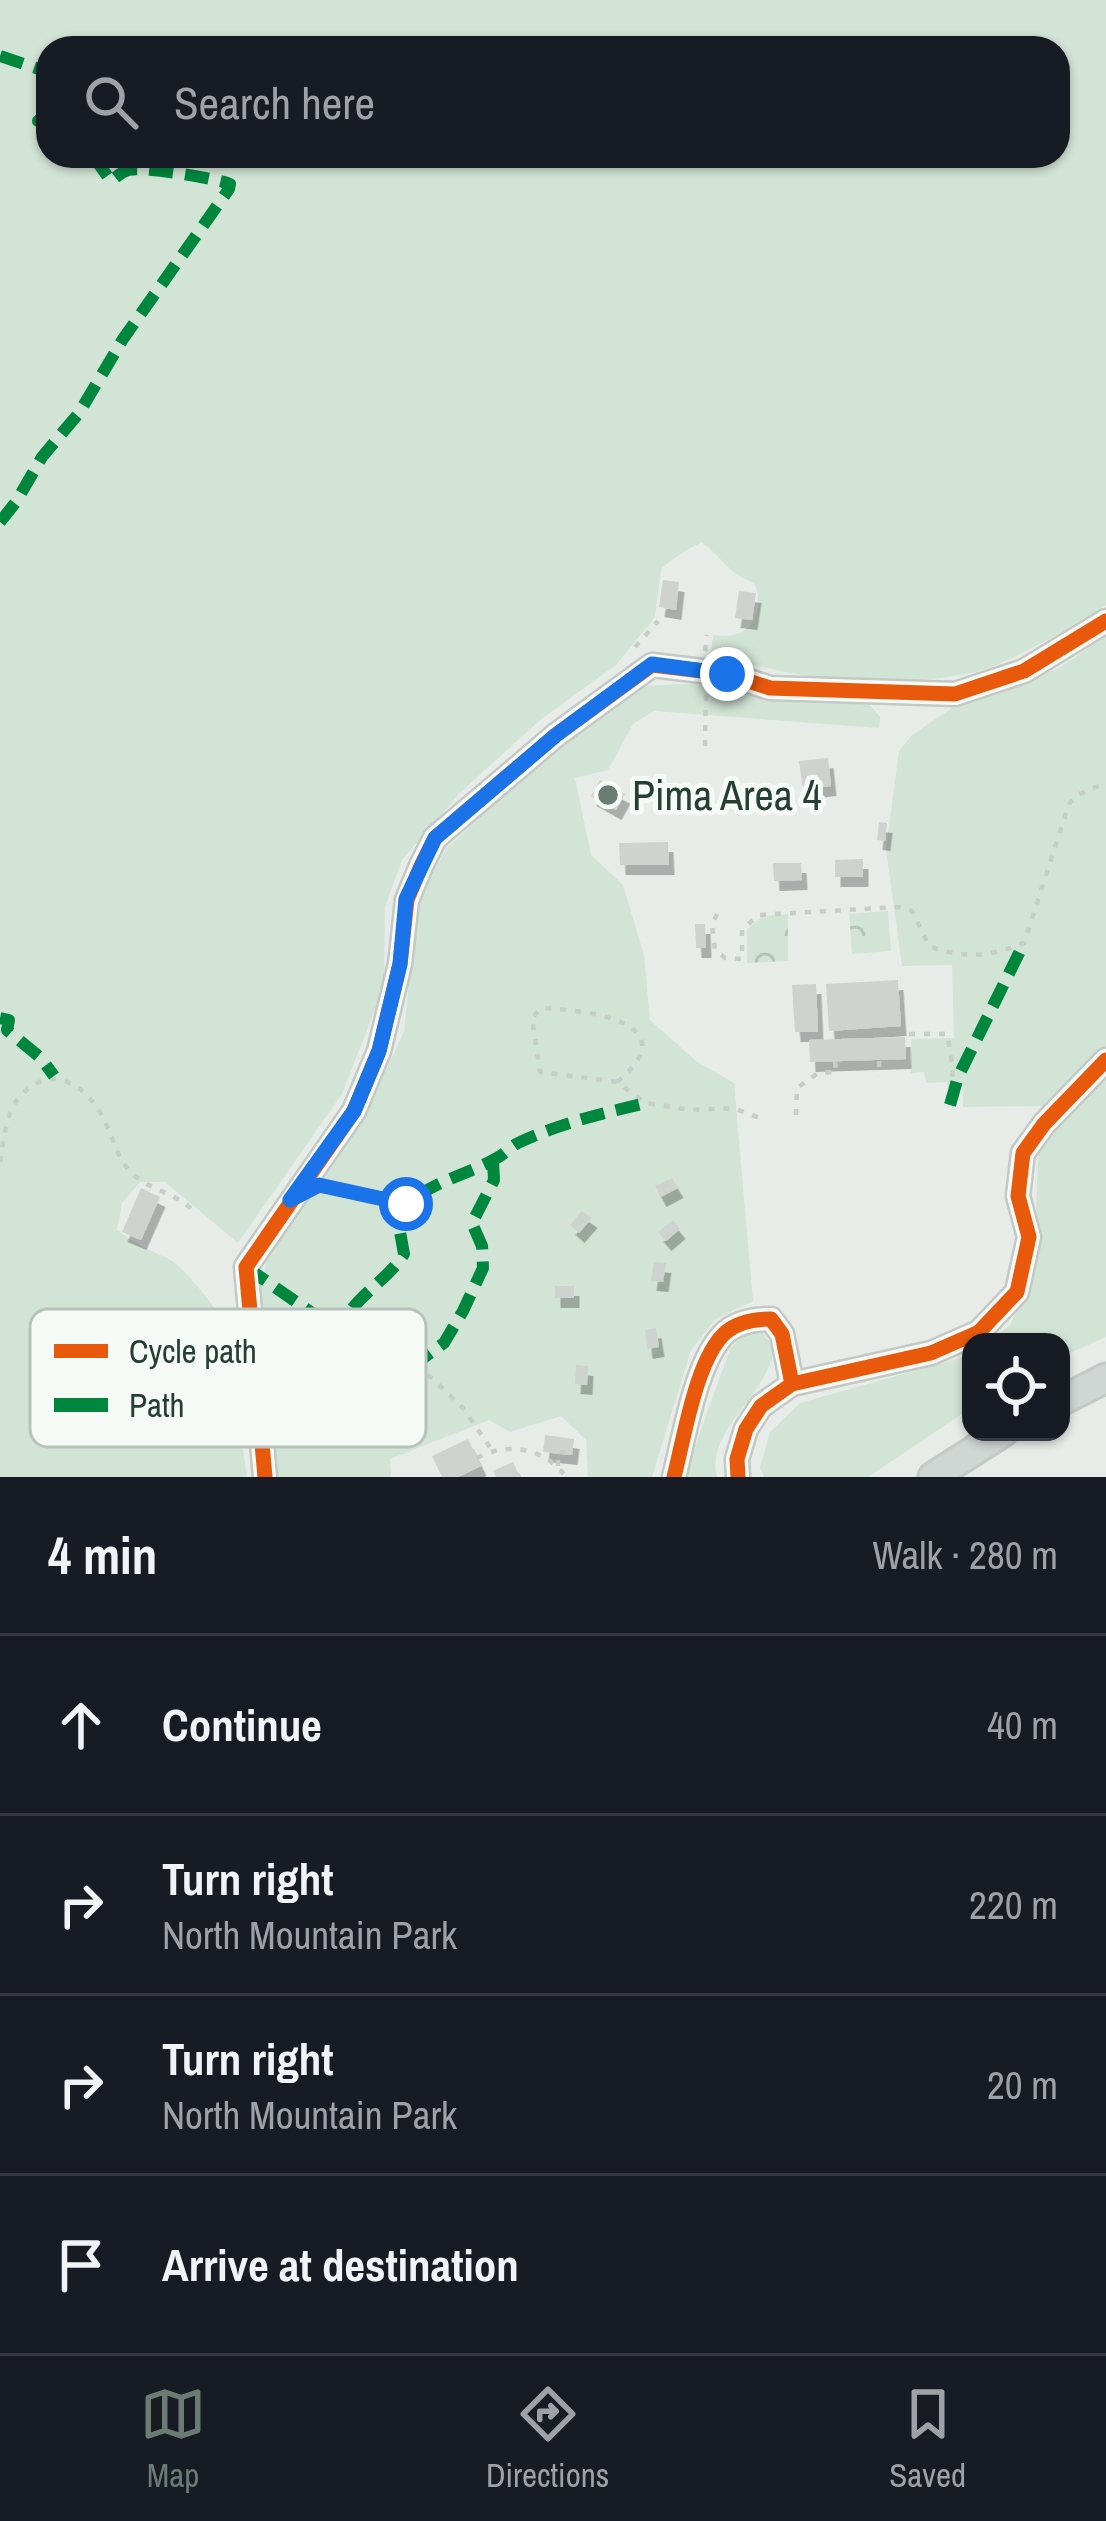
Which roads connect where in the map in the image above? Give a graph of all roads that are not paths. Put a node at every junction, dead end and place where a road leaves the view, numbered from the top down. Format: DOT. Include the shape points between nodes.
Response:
graph roads {
  1 [pos="1106,621"];
  2 [pos="1106,1060"];
  3 [pos="250,1309"];
  4 [pos="1106,1378"];
  5 [pos="792,1384"];
  6 [pos="1070,1396"];
  7 [pos="990,1441"];
  8 [pos="262,1447"];
  9 [pos="265,1477"];
  10 [pos="674,1477"];
  11 [pos="738,1477"];
  12 [pos="933,1477"];
  1 -- 3 [label="lane" via="1024,671 955,694 770,688 652,664 556,735 435,838 406,899 379,1051 354,1111 246,1267"];
  2 -- 5 [label="lane" via="1023,1153 1018,1196 1029,1237 1017,1292 979,1332 932,1353"];
  4 -- 6 [label="main road"];
  5 -- 10 [label="lane" via="771,1319 726,1331 707,1358"];
  5 -- 11 [label="lane" via="760,1406 746,1429"];
  7 -- 12 [label="main road"];
  8 -- 9 [label="lane"];
}
